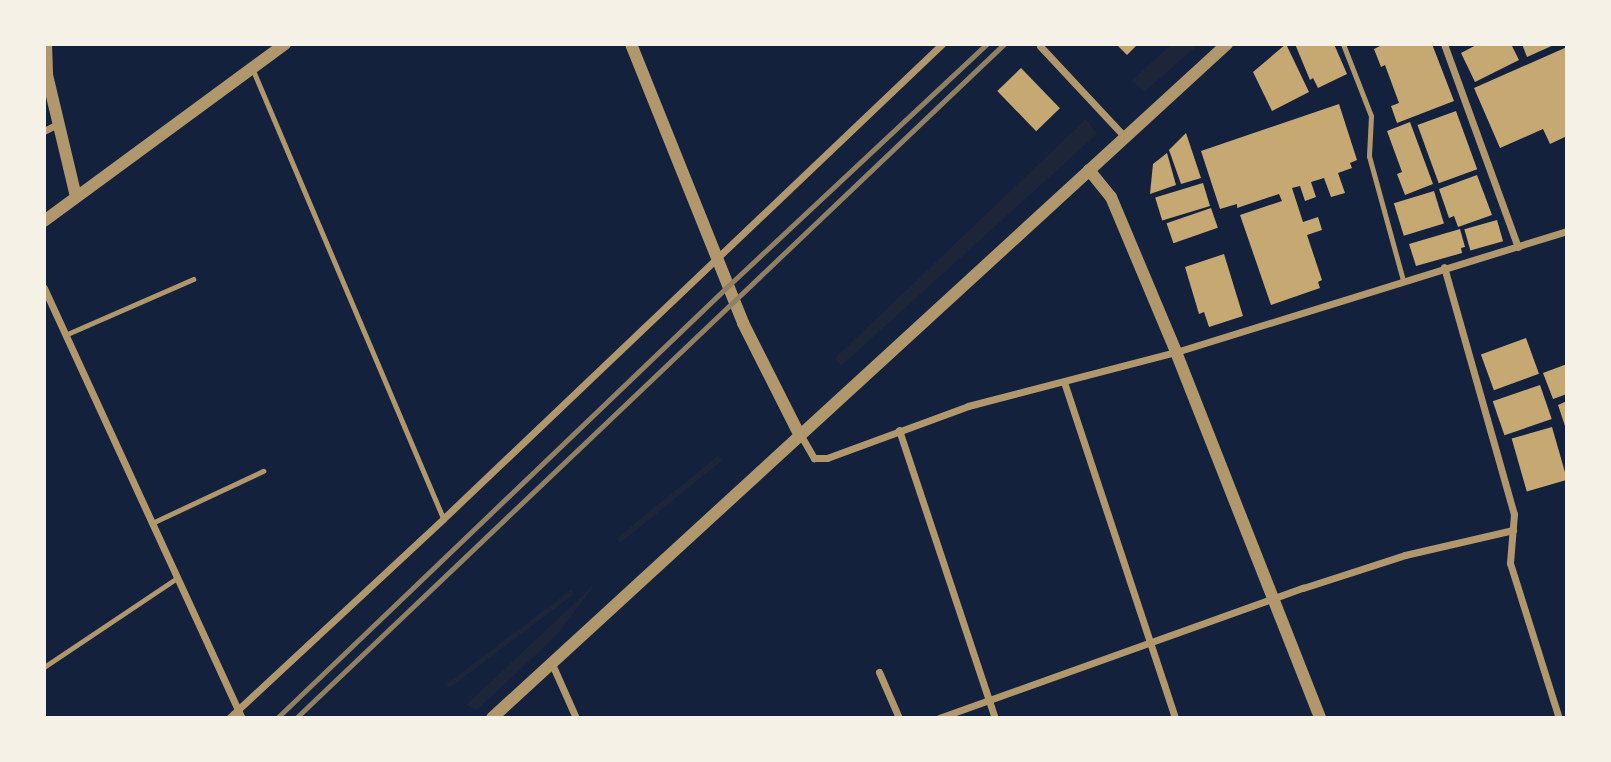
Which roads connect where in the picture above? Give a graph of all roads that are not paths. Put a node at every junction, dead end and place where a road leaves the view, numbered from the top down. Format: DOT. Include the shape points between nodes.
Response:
graph roads {
  1 [pos="46,44"];
  2 [pos="285,44"];
  3 [pos="631,44"];
  4 [pos="942,44"];
  5 [pos="1227,44"];
  6 [pos="1343,44"];
  7 [pos="1444,44"];
  8 [pos="1040,46"];
  9 [pos="252,68"];
  10 [pos="58,124"];
  11 [pos="44,131"];
  12 [pos="1125,137"];
  13 [pos="1089,170"];
  14 [pos="76,197"];
  15 [pos="44,221"];
  16 [pos="1567,231"];
  17 [pos="1518,247"];
  18 [pos="716,260"];
  19 [pos="1444,267"];
  20 [pos="193,279"];
  21 [pos="1403,280"];
  22 [pos="44,288"];
  23 [pos="65,335"];
  24 [pos="1176,352"];
  25 [pos="1064,383"];
  26 [pos="899,430"];
  27 [pos="799,434"];
  28 [pos="263,471"];
  29 [pos="443,519"];
  30 [pos="152,523"];
  31 [pos="1513,530"];
  32 [pos="177,578"];
  33 [pos="1273,598"];
  34 [pos="1150,643"];
  35 [pos="552,664"];
  36 [pos="44,667"];
  37 [pos="879,672"];
  38 [pos="989,700"];
  39 [pos="238,710"];
  40 [pos="229,718"];
  41 [pos="242,718"];
  42 [pos="492,718"];
  43 [pos="576,718"];
  44 [pos="899,718"];
  45 [pos="939,718"];
  46 [pos="995,718"];
  47 [pos="1175,718"];
  48 [pos="1320,718"];
  49 [pos="1559,718"];
  1 -- 10 [label="street" via="47,75"];
  2 -- 9 [label="street"];
  3 -- 18 [label="street"];
  4 -- 18 [label="street"];
  5 -- 12 [label="street"];
  6 -- 21 [label="lane" via="1371,116 1369,156"];
  7 -- 17 [label="street"];
  8 -- 12 [label="street"];
  9 -- 14 [label="street"];
  9 -- 29 [label="lane"];
  10 -- 11 [label="street"];
  10 -- 14 [label="street"];
  12 -- 13 [label="street"];
  13 -- 24 [label="street" via="1111,197"];
  13 -- 27 [label="street"];
  14 -- 15 [label="street"];
  16 -- 17 [label="street"];
  17 -- 19 [label="street"];
  18 -- 27 [label="street"];
  18 -- 29 [label="street"];
  19 -- 21 [label="street"];
  19 -- 31 [label="street" via="1514,514"];
  20 -- 23 [label="lane"];
  21 -- 24 [label="street"];
  22 -- 23 [label="street"];
  23 -- 30 [label="street"];
  24 -- 25 [label="street"];
  24 -- 33 [label="street"];
  25 -- 26 [label="street" via="968,406"];
  25 -- 34 [label="street"];
  26 -- 27 [label="street" via="819,458"];
  26 -- 38 [label="street"];
  27 -- 35 [label="street"];
  28 -- 30 [label="lane"];
  29 -- 39 [label="street"];
  30 -- 32 [label="street"];
  31 -- 33 [label="street" via="1405,555"];
  31 -- 49 [label="street" via="1510,563"];
  32 -- 36 [label="lane"];
  32 -- 39 [label="street"];
  33 -- 34 [label="street"];
  33 -- 48 [label="street"];
  34 -- 38 [label="street"];
  34 -- 47 [label="street"];
  35 -- 42 [label="street"];
  35 -- 43 [label="street"];
  37 -- 44 [label="street"];
  38 -- 45 [label="street"];
  38 -- 46 [label="street"];
  39 -- 40 [label="street"];
  39 -- 41 [label="street"];
}
